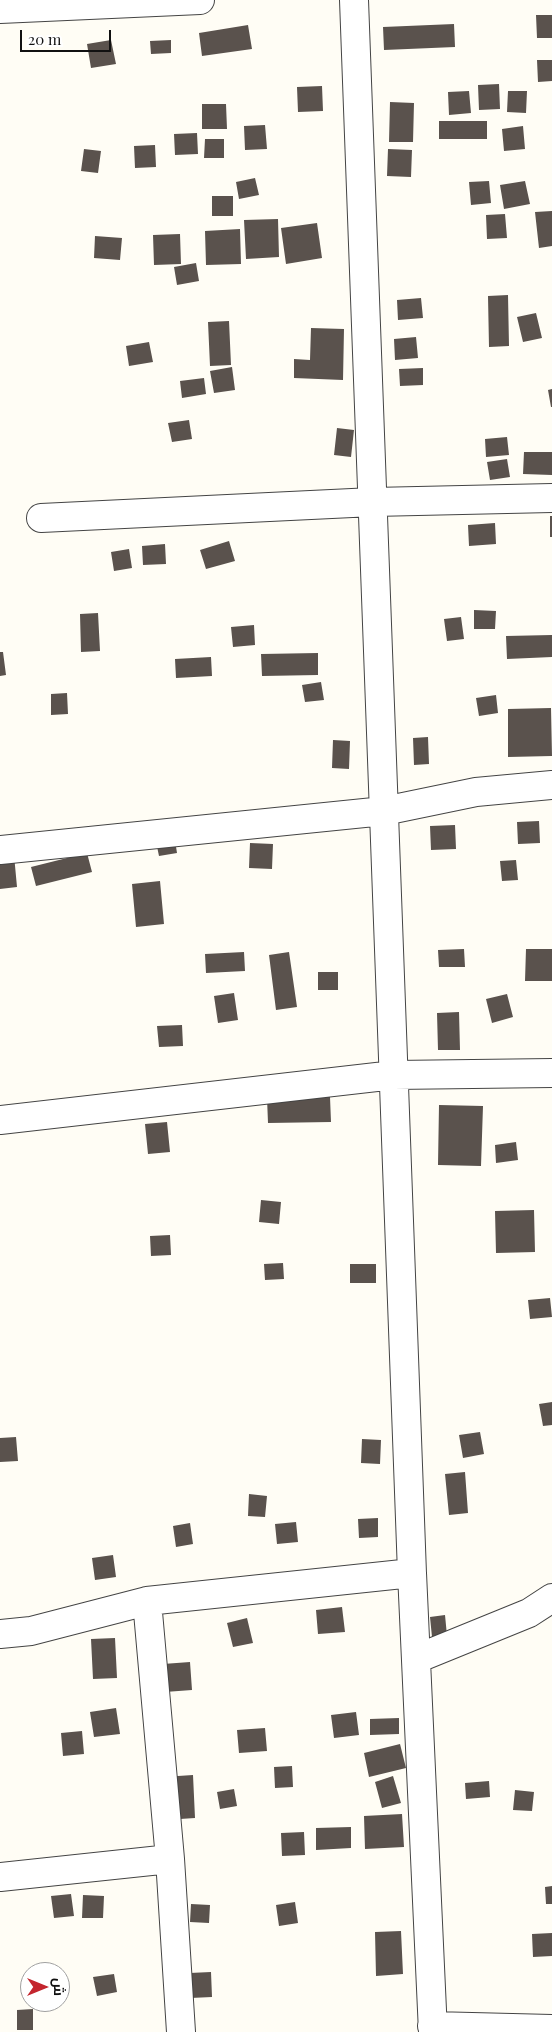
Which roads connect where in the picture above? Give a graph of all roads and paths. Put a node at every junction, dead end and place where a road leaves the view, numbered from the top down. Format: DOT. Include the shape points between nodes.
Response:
graph roads {
  1 [pos="200,0"];
  2 [pos="354,0"];
  3 [pos="0,9"];
  4 [pos="552,498"];
  5 [pos="373,502"];
  6 [pos="41,518"];
  7 [pos="552,785"];
  8 [pos="384,811"];
  9 [pos="0,850"];
  10 [pos="552,1072"];
  11 [pos="394,1075"];
  12 [pos="0,1120"];
  13 [pos="412,1573"];
  14 [pos="552,1598"];
  15 [pos="147,1601"];
  16 [pos="0,1634"];
  17 [pos="416,1659"];
  18 [pos="170,1859"];
  19 [pos="0,1877"];
  20 [pos="432,2029"];
  21 [pos="552,2029"];
  22 [pos="181,2032"];
  1 -- 3 [label="street"];
  2 -- 5 [label="street"];
  4 -- 5 [label="street"];
  5 -- 6 [label="street"];
  5 -- 8 [label="street"];
  7 -- 8 [label="street" via="476,792"];
  8 -- 9 [label="street"];
  8 -- 11 [label="street"];
  10 -- 11 [label="street"];
  11 -- 12 [label="street"];
  11 -- 13 [label="street"];
  13 -- 15 [label="street"];
  13 -- 17 [label="street"];
  14 -- 17 [label="street" via="529,1613"];
  15 -- 16 [label="street" via="32,1630"];
  15 -- 18 [label="street"];
  17 -- 20 [label="street"];
  18 -- 19 [label="street"];
  18 -- 22 [label="street"];
  20 -- 21 [label="street"];
}
